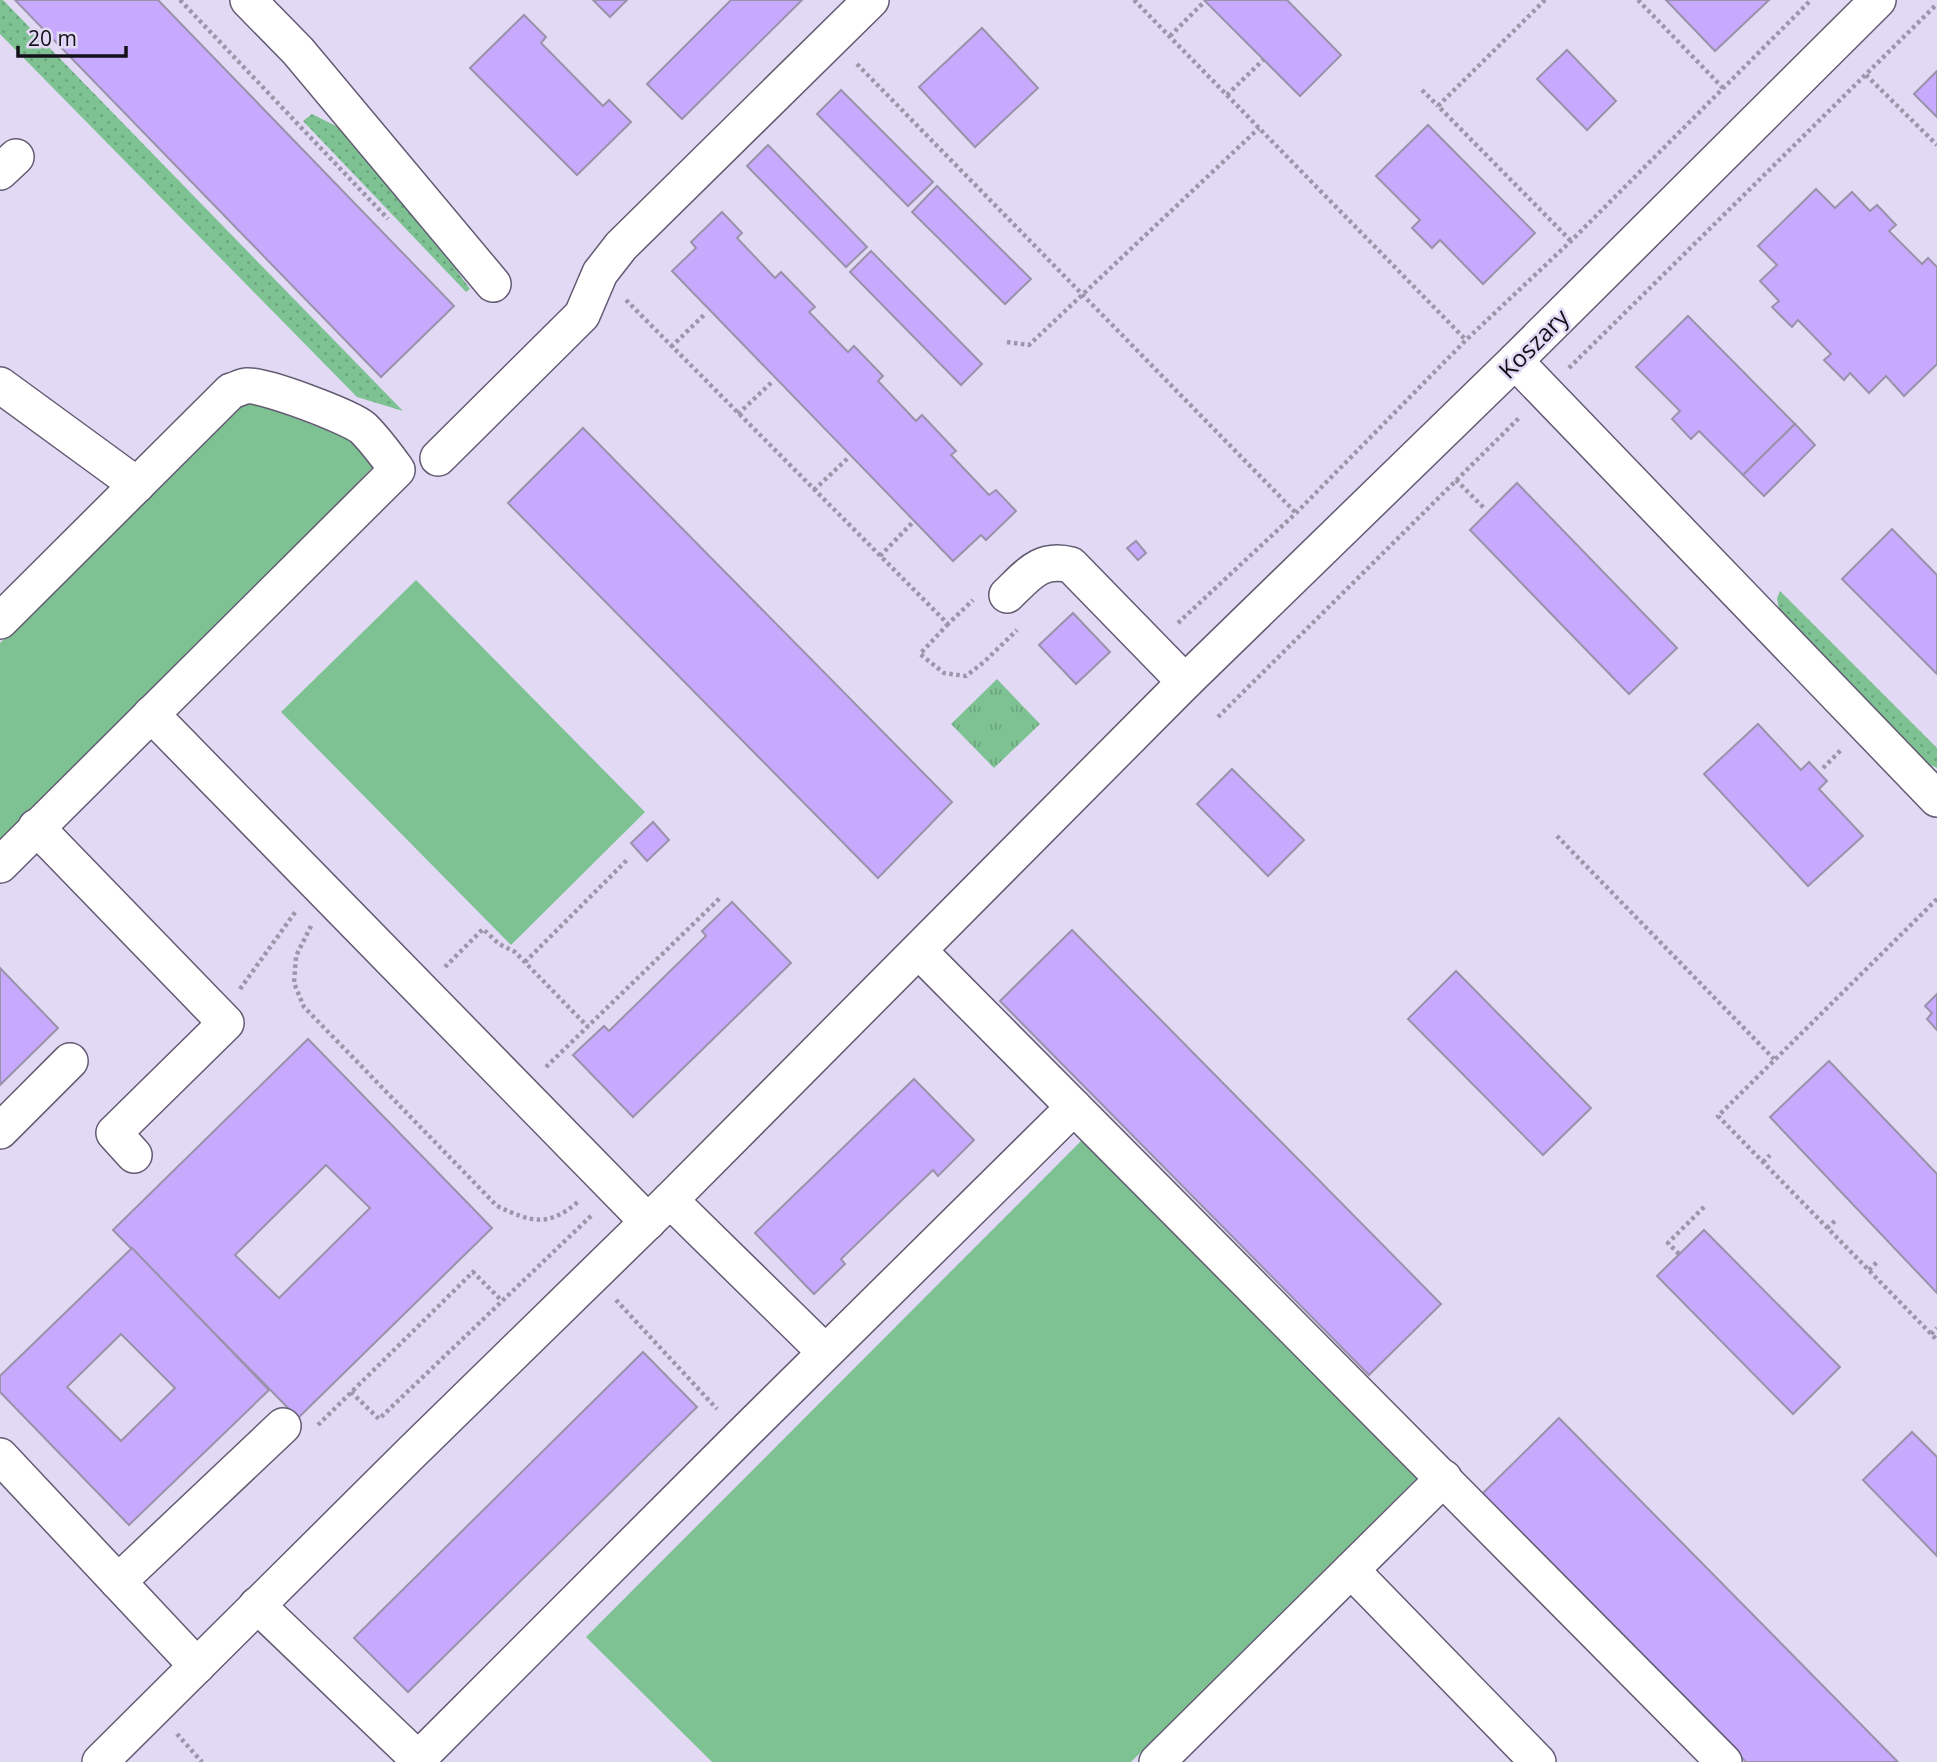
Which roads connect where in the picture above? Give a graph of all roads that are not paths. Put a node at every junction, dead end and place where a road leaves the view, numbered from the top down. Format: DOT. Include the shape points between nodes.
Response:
graph roads {
  1 [pos="248,0"];
  2 [pos="871,0"];
  3 [pos="1869,3"];
  4 [pos="493,284"];
  5 [pos="1515,361"];
  6 [pos="0,385"];
  7 [pos="438,458"];
  8 [pos="137,485"];
  9 [pos="1002,605"];
  10 [pos="0,621"];
  11 [pos="1185,682"];
  12 [pos="151,714"];
  13 [pos="1937,799"];
  14 [pos="37,827"];
  15 [pos="0,865"];
  16 [pos="919,951"];
  17 [pos="70,1061"];
  18 [pos="1074,1107"];
  19 [pos="0,1132"];
  20 [pos="134,1155"];
  21 [pos="659,1211"];
  22 [pos="825,1352"];
  23 [pos="283,1426"];
  24 [pos="0,1456"];
  25 [pos="1444,1478"];
  26 [pos="1351,1570"];
  27 [pos="118,1582"];
  28 [pos="257,1605"];
  29 [pos="197,1666"];
  30 [pos="100,1762"];
  31 [pos="1157,1762"];
  32 [pos="1538,1762"];
  33 [pos="1724,1762"];
  1 -- 4 [label="street" via="298,51"];
  2 -- 7 [label="street" via="621,246 600,273 582,316"];
  3 -- 5 [label="street, Koszary"];
  5 -- 11 [label="street, Koszary"];
  5 -- 13 [label="street"];
  6 -- 8 [label="street"];
  8 -- 10 [label="street"];
  8 -- 12 [label="street" via="231,391 247,386 342,415 378,444 397,470"];
  9 -- 11 [label="street" via="1044,563 1071,565"];
  11 -- 16 [label="street, Koszary"];
  12 -- 14 [label="street"];
  12 -- 21 [label="street" via="521,1092 601,1193"];
  14 -- 15 [label="street"];
  14 -- 20 [label="street" via="226,1023 114,1133"];
  16 -- 18 [label="street"];
  16 -- 21 [label="street, Koszary"];
  17 -- 19 [label="street"];
  18 -- 22 [label="street"];
  18 -- 25 [label="street"];
  21 -- 22 [label="street"];
  21 -- 28 [label="street, Koszary"];
  22 -- 28 [label="street" via="418,1759"];
  23 -- 27 [label="street"];
  24 -- 27 [label="street"];
  25 -- 26 [label="street"];
  25 -- 33 [label="street"];
  26 -- 31 [label="street"];
  26 -- 32 [label="street"];
  27 -- 29 [label="street"];
  28 -- 29 [label="street, Koszary"];
  29 -- 30 [label="street, Koszary"];
}
